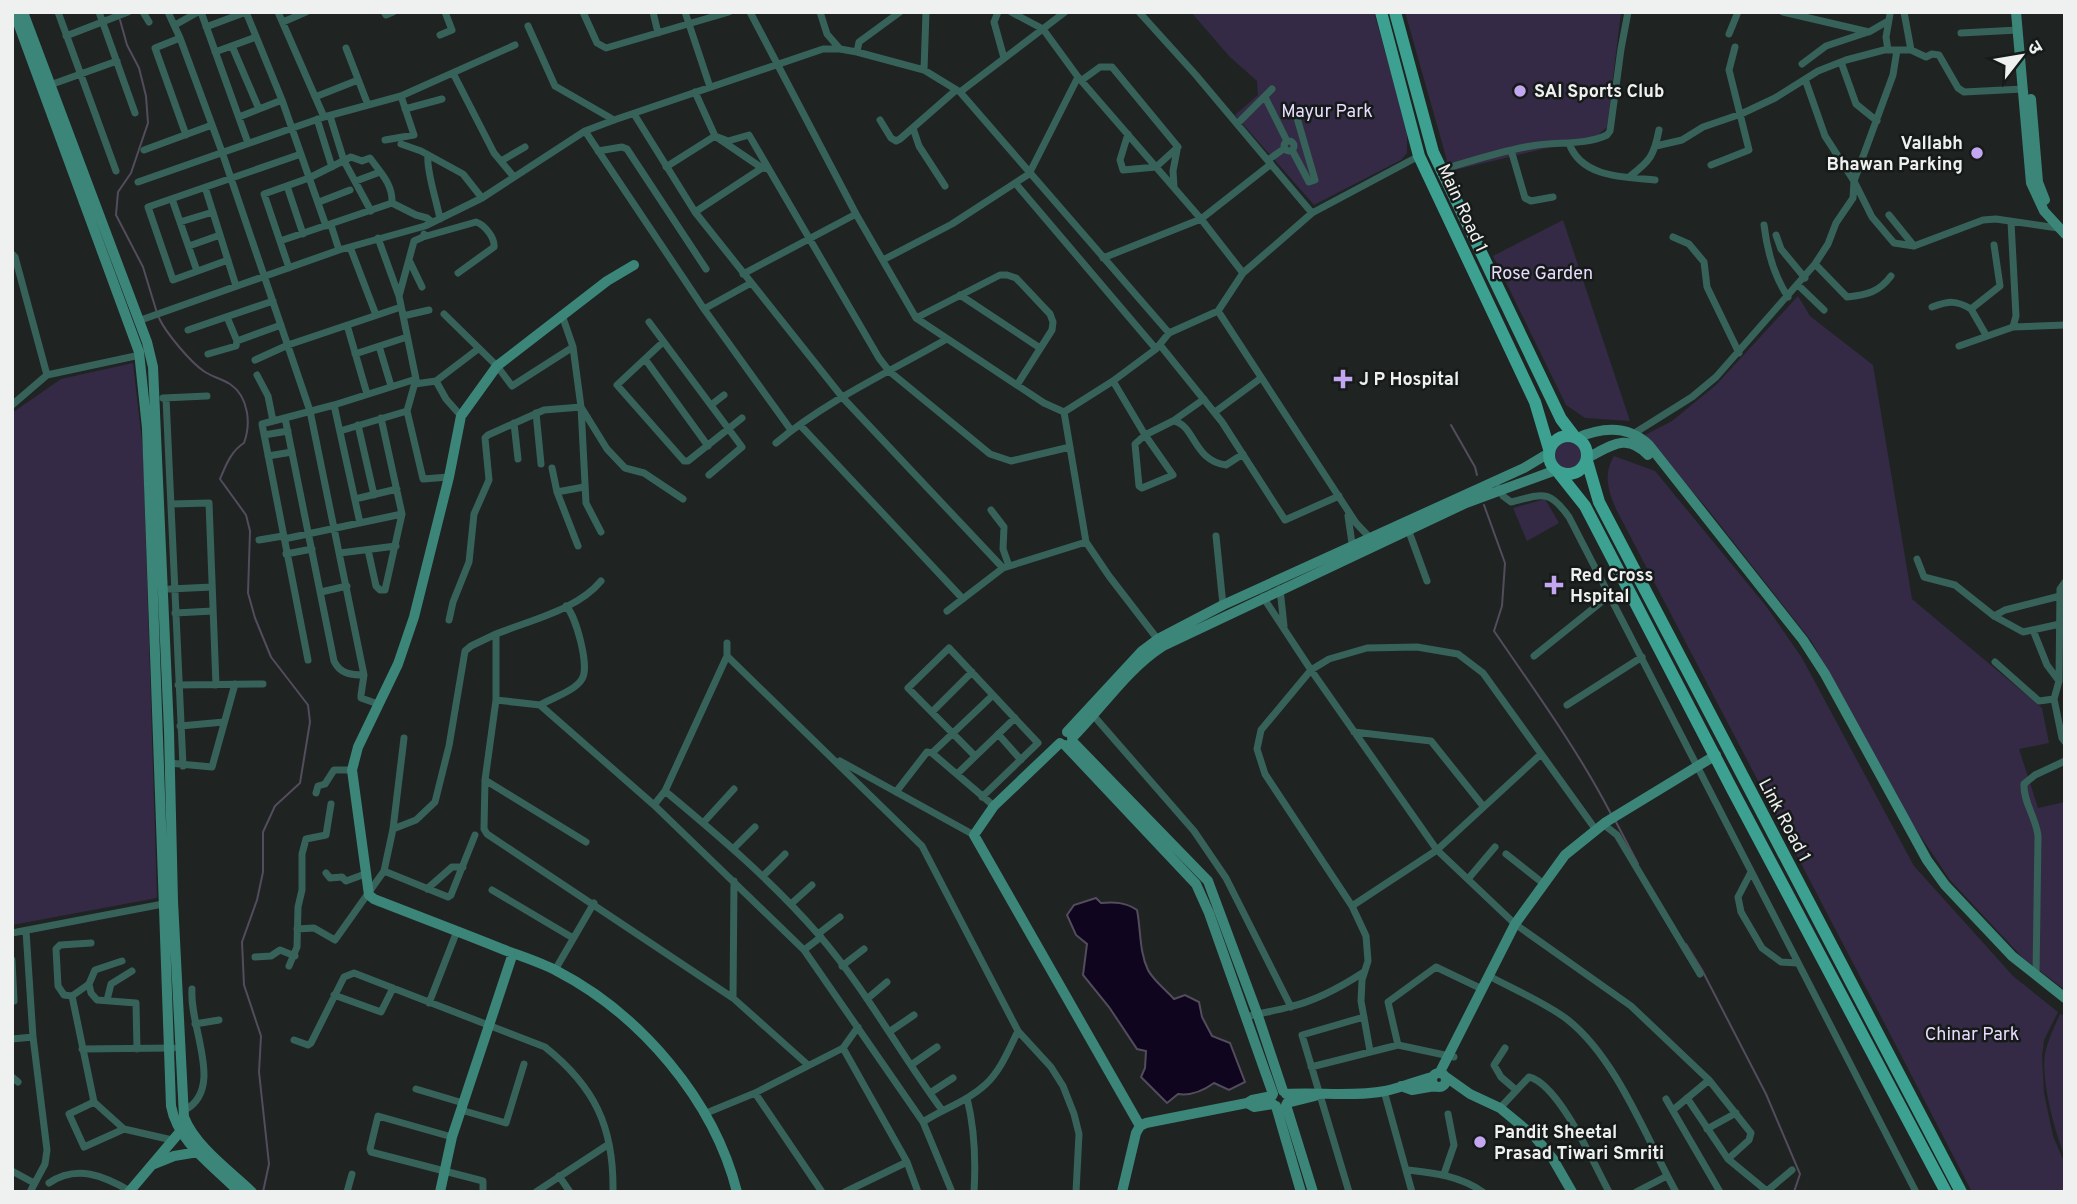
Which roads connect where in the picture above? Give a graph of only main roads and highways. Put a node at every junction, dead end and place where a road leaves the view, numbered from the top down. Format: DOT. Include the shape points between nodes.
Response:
graph roads {
  1 [pos="1381,12"];
  2 [pos="1395,12"];
  3 [pos="1576,437"];
  4 [pos="1549,451"];
  5 [pos="1587,459"];
  6 [pos="1557,471"];
  7 [pos="1946,1192"];
  8 [pos="1961,1192"];
  1 -- 4 [label="main road, Main Road 1" via="1419,156 1535,402"];
  2 -- 3 [label="main road, Main Road 1" via="1433,152 1561,419"];
  3 -- 4 [label="main road" via="1560,436"];
  3 -- 5 [label="main road, Link Road 1" via="1586,446"];
  4 -- 6 [label="main road, Link Road 1"];
  5 -- 6 [label="main road" via="1577,473"];
  5 -- 8 [label="main road, Link Road 1" via="1599,502"];
  6 -- 7 [label="main road, Link Road 1" via="1585,506"];
}
